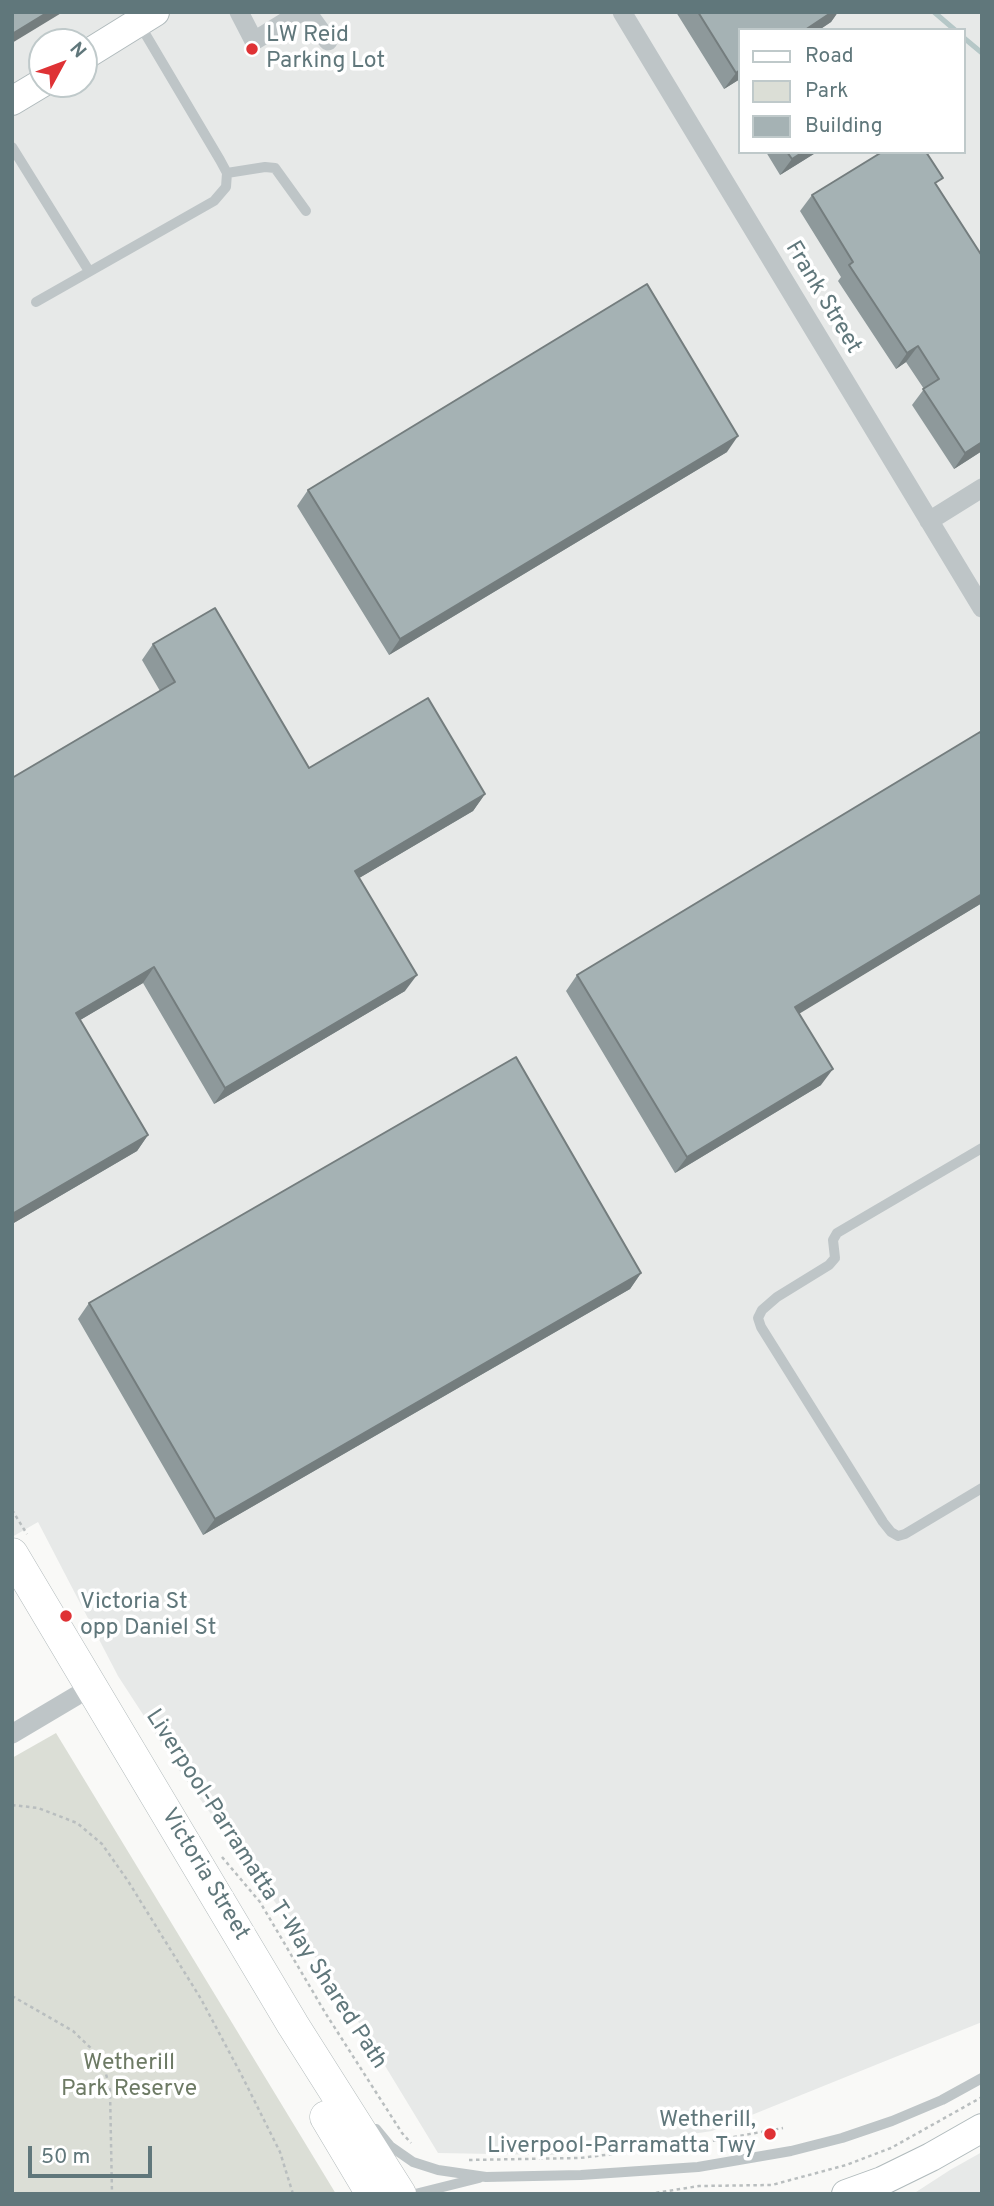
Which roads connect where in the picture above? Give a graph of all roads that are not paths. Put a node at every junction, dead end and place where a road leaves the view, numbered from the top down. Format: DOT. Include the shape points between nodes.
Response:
graph roads {
  1 [pos="239,12"];
  2 [pos="301,12"];
  3 [pos="307,12"];
  4 [pos="622,12"];
  5 [pos="142,16"];
  6 [pos="328,41"];
  7 [pos="98,46"];
  8 [pos="28,91"];
  9 [pos="12,101"];
  10 [pos="12,147"];
  11 [pos="227,173"];
  12 [pos="306,211"];
  13 [pos="89,271"];
  14 [pos="36,302"];
  15 [pos="982,488"];
  16 [pos="929,522"];
  17 [pos="982,608"];
  18 [pos="982,1147"];
  19 [pos="982,1488"];
  20 [pos="19,1544"];
  21 [pos="12,1591"];
  22 [pos="76,1696"];
  23 [pos="12,1734"];
  24 [pos="293,2025"];
  25 [pos="338,2076"];
  26 [pos="982,2078"];
  27 [pos="367,2115"];
  28 [pos="980,2132"];
  29 [pos="486,2177"];
  30 [pos="372,2194"];
  31 [pos="400,2194"];
  32 [pos="415,2194"];
  33 [pos="846,2194"];
  1 -- 2 [label="street" via="254,41"];
  3 -- 6 [label="street"];
  4 -- 16 [label="street, Frank Street"];
  5 -- 7 [label="street"];
  5 -- 11 [label="lane"];
  8 -- 9 [label="street"];
  10 -- 13 [label="lane"];
  11 -- 12 [label="lane" via="275,168"];
  11 -- 13 [label="lane" via="226,187 214,201"];
  13 -- 14 [label="lane"];
  15 -- 16 [label="street"];
  16 -- 17 [label="street, Frank Street"];
  18 -- 19 [label="lane" via="837,1234 835,1258 829,1265 777,1297 758,1318 891,1532 905,1534"];
  20 -- 24 [label="main road, Victoria Street"];
  21 -- 22 [label="main road, Victoria Street"];
  22 -- 23 [label="street"];
  22 -- 30 [label="main road, Victoria Street"];
  24 -- 25 [label="lane"];
  24 -- 31 [label="main road, Victoria Street"];
  26 -- 29 [label="lane" via="892,2121 791,2151 698,2167"];
  27 -- 29 [label="lane" via="390,2146 413,2162"];
  28 -- 33 [label="street"];
  29 -- 32 [label="lane"];
}
